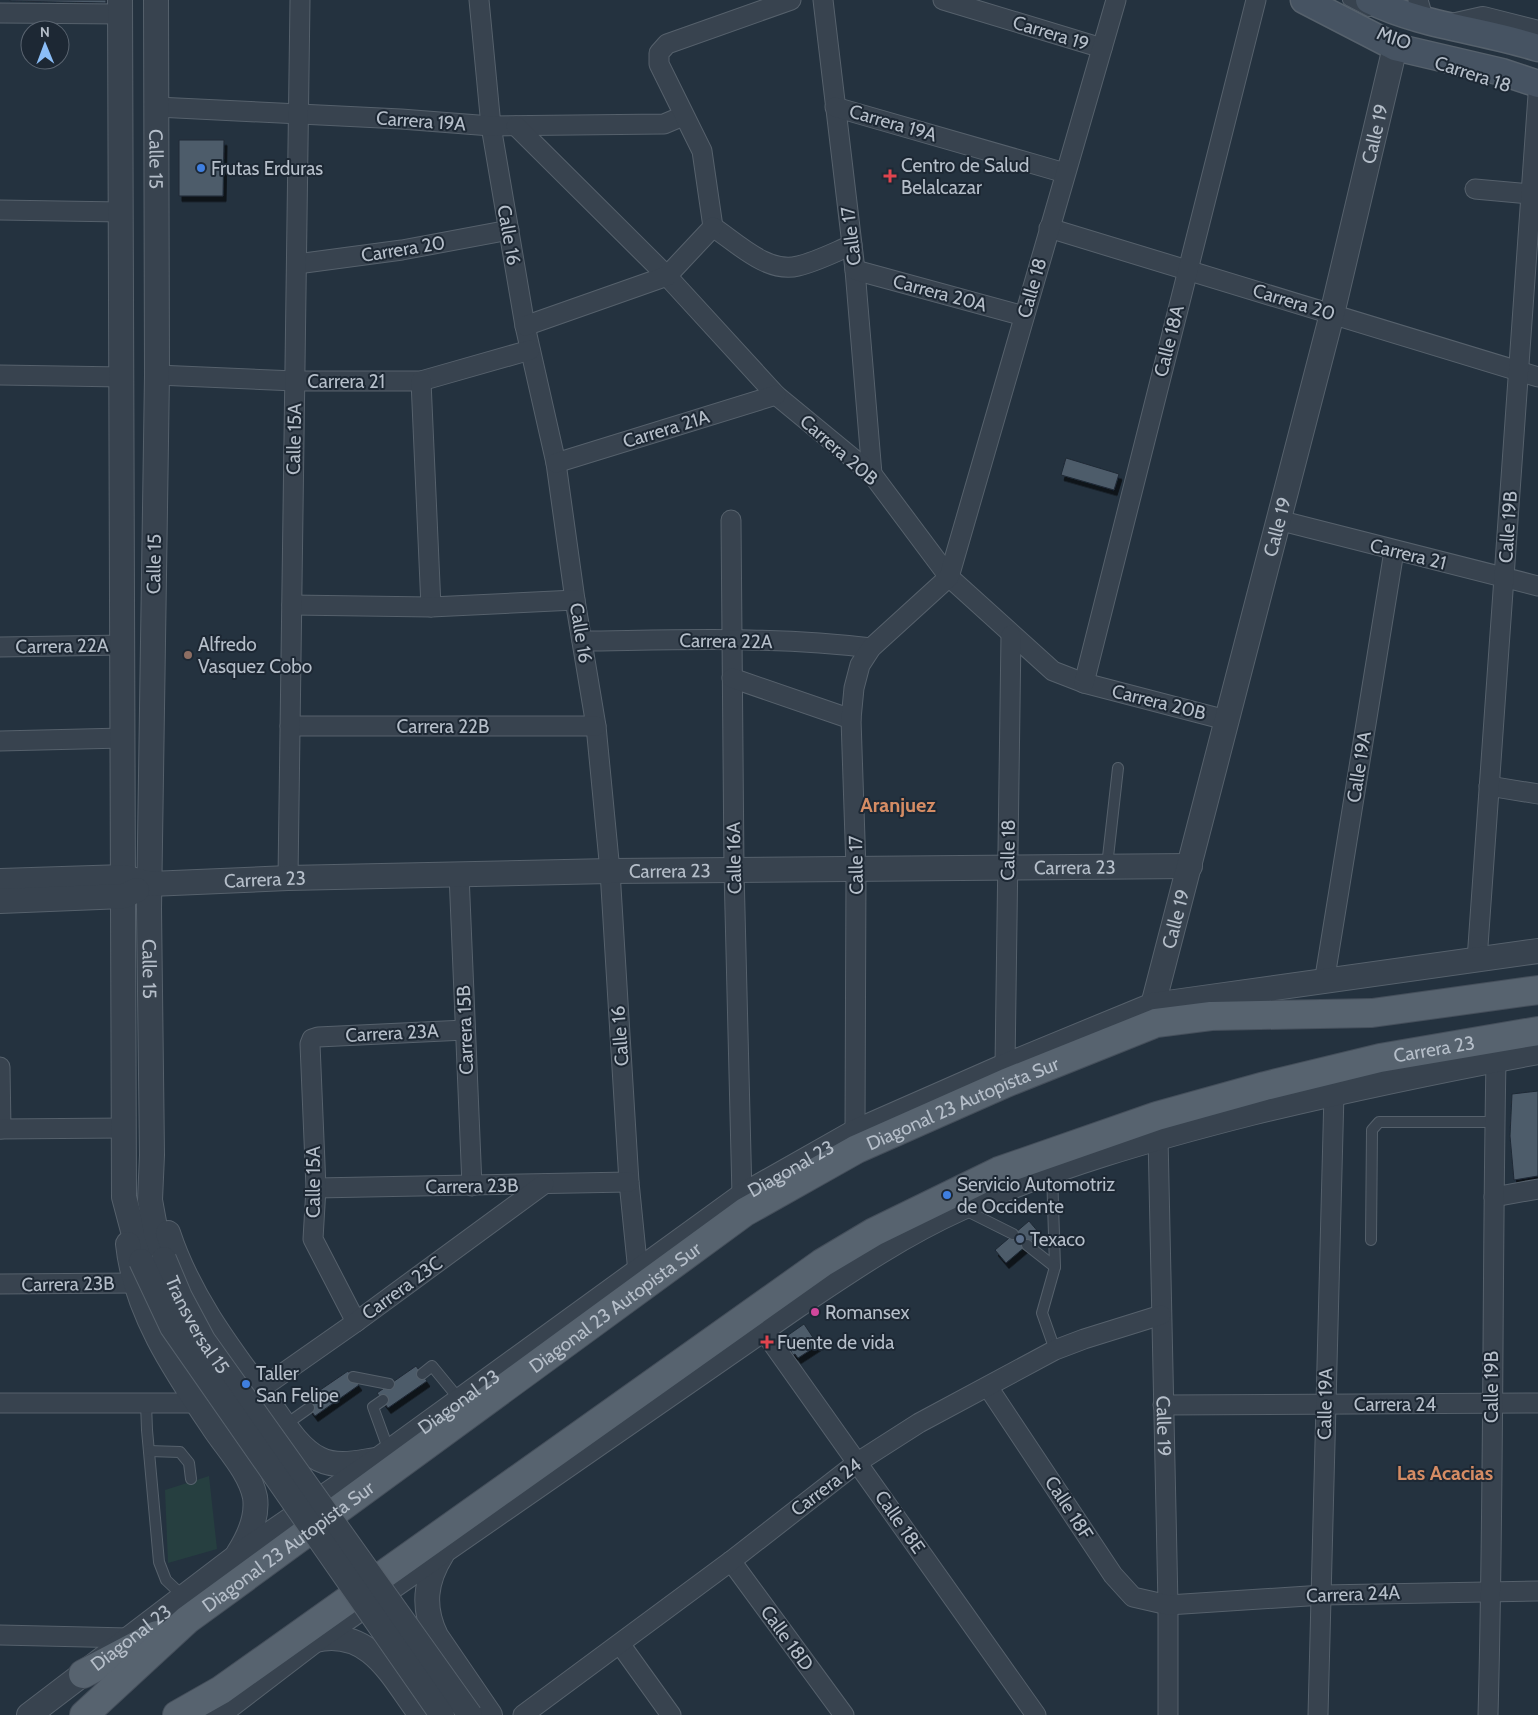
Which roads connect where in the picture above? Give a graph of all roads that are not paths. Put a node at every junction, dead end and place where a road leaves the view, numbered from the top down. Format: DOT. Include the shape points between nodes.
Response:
graph roads {
  1 [pos="156,0"];
  2 [pos="300,0"];
  3 [pos="480,0"];
  4 [pos="791,0"];
  5 [pos="823,0"];
  6 [pos="943,0"];
  7 [pos="1116,0"];
  8 [pos="1256,0"];
  9 [pos="1304,0"];
  10 [pos="1314,0"];
  11 [pos="1348,0"];
  12 [pos="1370,0"];
  13 [pos="120,7"];
  14 [pos="1421,11"];
  15 [pos="0,13"];
  16 [pos="1538,33"];
  17 [pos="1455,35"];
  18 [pos="1102,48"];
  19 [pos="1493,48"];
  20 [pos="1538,48"];
  21 [pos="1402,49"];
  22 [pos="1538,75"];
  23 [pos="1538,84"];
  24 [pos="1538,94"];
  25 [pos="157,107"];
  26 [pos="835,107"];
  27 [pos="299,114"];
  28 [pos="683,116"];
  29 [pos="491,126"];
  30 [pos="516,126"];
  31 [pos="1066,173"];
  32 [pos="1475,189"];
  33 [pos="1530,194"];
  34 [pos="0,210"];
  35 [pos="121,212"];
  36 [pos="713,227"];
  37 [pos="1050,228"];
  38 [pos="509,230"];
  39 [pos="852,245"];
  40 [pos="296,264"];
  41 [pos="1187,269"];
  42 [pos="855,270"];
  43 [pos="667,276"];
  44 [pos="1332,314"];
  45 [pos="1024,316"];
  46 [pos="525,326"];
  47 [pos="530,350"];
  48 [pos="1518,371"];
  49 [pos="0,374"];
  50 [pos="157,375"];
  51 [pos="122,377"];
  52 [pos="1538,377"];
  53 [pos="295,381"];
  54 [pos="421,381"];
  55 [pos="776,395"];
  56 [pos="556,463"];
  57 [pos="872,474"];
  58 [pos="731,520"];
  59 [pos="1278,520"];
  60 [pos="1394,551"];
  61 [pos="948,577"];
  62 [pos="1505,578"];
  63 [pos="1538,586"];
  64 [pos="575,600"];
  65 [pos="292,605"];
  66 [pos="431,607"];
  67 [pos="1011,635"];
  68 [pos="732,640"];
  69 [pos="582,641"];
  70 [pos="124,645"];
  71 [pos="0,647"];
  72 [pos="871,648"];
  73 [pos="732,678"];
  74 [pos="1084,683"];
  75 [pos="851,720"];
  76 [pos="1226,720"];
  77 [pos="290,726"];
  78 [pos="596,726"];
  79 [pos="124,738"];
  80 [pos="0,741"];
  81 [pos="1118,768"];
  82 [pos="1489,786"];
  83 [pos="1538,794"];
  84 [pos="1107,866"];
  85 [pos="1190,866"];
  86 [pos="1008,868"];
  87 [pos="856,869"];
  88 [pos="734,870"];
  89 [pos="610,871"];
  90 [pos="459,874"];
  91 [pos="288,878"];
  92 [pos="0,881"];
  93 [pos="150,884"];
  94 [pos="124,886"];
  95 [pos="0,901"];
  96 [pos="1538,951"];
  97 [pos="1477,960"];
  98 [pos="1324,982"];
  99 [pos="1538,990"];
  100 [pos="1154,1014"];
  101 [pos="466,1030"];
  102 [pos="1538,1031"];
  103 [pos="318,1037"];
  104 [pos="1538,1052"];
  105 [pos="1496,1060"];
  106 [pos="1005,1066"];
  107 [pos="0,1067"];
  108 [pos="1334,1093"];
  109 [pos="1495,1122"];
  110 [pos="1158,1126"];
  111 [pos="124,1128"];
  112 [pos="152,1128"];
  113 [pos="1,1129"];
  114 [pos="855,1132"];
  115 [pos="152,1155"];
  116 [pos="1052,1172"];
  117 [pos="629,1182"];
  118 [pos="544,1184"];
  119 [pos="472,1186"];
  120 [pos="316,1188"];
  121 [pos="1538,1188"];
  122 [pos="742,1196"];
  123 [pos="1494,1196"];
  124 [pos="124,1197"];
  125 [pos="960,1208"];
  126 [pos="1013,1234"];
  127 [pos="1371,1240"];
  128 [pos="1027,1244"];
  129 [pos="867,1258"];
  130 [pos="152,1260"];
  131 [pos="822,1264"];
  132 [pos="1055,1267"];
  133 [pos="638,1272"];
  134 [pos="135,1283"];
  135 [pos="0,1284"];
  136 [pos="798,1305"];
  137 [pos="1161,1315"];
  138 [pos="356,1322"];
  139 [pos="762,1330"];
  140 [pos="1056,1350"];
  141 [pos="422,1374"];
  142 [pos="353,1377"];
  143 [pos="389,1384"];
  144 [pos="988,1387"];
  145 [pos="259,1390"];
  146 [pos="383,1400"];
  147 [pos="460,1400"];
  148 [pos="0,1403"];
  149 [pos="146,1403"];
  150 [pos="198,1403"];
  151 [pos="1491,1403"];
  152 [pos="1538,1403"];
  153 [pos="1325,1404"];
  154 [pos="1163,1405"];
  155 [pos="308,1408"];
  156 [pos="285,1425"];
  157 [pos="149,1451"];
  158 [pos="384,1455"];
  159 [pos="858,1462"];
  160 [pos="191,1479"];
  161 [pos="443,1553"];
  162 [pos="235,1558"];
  163 [pos="731,1561"];
  164 [pos="1491,1591"];
  165 [pos="1538,1591"];
  166 [pos="1323,1594"];
  167 [pos="1168,1605"];
  168 [pos="186,1608"];
  169 [pos="0,1635"];
  170 [pos="129,1638"];
  171 [pos="316,1640"];
  172 [pos="620,1644"];
  173 [pos="84,1674"];
  174 [pos="219,1702"];
  175 [pos="29,1715"];
  176 [pos="84,1715"];
  177 [pos="177,1715"];
  178 [pos="421,1715"];
  179 [pos="442,1715"];
  180 [pos="470,1715"];
  181 [pos="490,1715"];
  182 [pos="523,1715"];
  183 [pos="671,1715"];
  184 [pos="844,1715"];
  185 [pos="1036,1715"];
  186 [pos="1168,1715"];
  187 [pos="1318,1715"];
  188 [pos="1488,1715"];
  1 -- 25 [label="street, Calle 15"];
  2 -- 27 [label="street, Calle 15A"];
  3 -- 29 [label="street, Calle 16"];
  4 -- 28 [label="street" via="667,44 659,53 659,64"];
  5 -- 26 [label="street, Calle 17"];
  6 -- 18 [label="street, Carrera 19"];
  7 -- 18 [label="street, Calle 18"];
  8 -- 41 [label="street, Calle 18A"];
  9 -- 21 [label="main road, Carrera 18"];
  10 -- 22 [label="lane, MIO" via="1399,43 1491,61"];
  11 -- 17 [label="lane, MIO" via="1396,22"];
  12 -- 14 [label="main road, Carrera 18" via="1400,14"];
  13 -- 15 [label="street"];
  13 -- 35 [label="street, Calle 15"];
  14 -- 17 [label="main road, Carrera 18"];
  16 -- 17 [label="street, Carrera 18" via="1483,19"];
  17 -- 19 [label="lane, MIO"];
  17 -- 20 [label="main road, Carrera 18"];
  18 -- 31 [label="street, Calle 18"];
  21 -- 23 [label="main road, Carrera 18" via="1502,72"];
  21 -- 24 [label="street, Carrera 18" via="1444,67"];
  21 -- 44 [label="street, Calle 19"];
  24 -- 33 [label="street, Calle 19B"];
  25 -- 27 [label="street, Carrera 19A"];
  25 -- 50 [label="street, Calle 15"];
  26 -- 31 [label="street, Carrera 19A"];
  26 -- 39 [label="street, Calle 17"];
  27 -- 29 [label="street, Carrera 19A"];
  27 -- 40 [label="street, Calle 15A"];
  28 -- 30 [label="street, Carrera 19A" via="664,124"];
  28 -- 36 [label="street" via="702,150"];
  29 -- 30 [label="street, Carrera 19A"];
  29 -- 38 [label="street, Calle 16"];
  30 -- 43 [label="street, Carrera 20B"];
  31 -- 37 [label="street, Calle 18"];
  32 -- 33 [label="street"];
  33 -- 48 [label="street, Calle 19B"];
  34 -- 35 [label="street"];
  35 -- 51 [label="street, Calle 15"];
  36 -- 39 [label="street" via="768,264 782,268 798,267"];
  36 -- 43 [label="street"];
  37 -- 41 [label="street, Carrera 20"];
  37 -- 45 [label="street, Calle 18"];
  38 -- 40 [label="street, Carrera 20" via="402,250"];
  38 -- 46 [label="street, Calle 16"];
  39 -- 42 [label="street, Calle 17"];
  40 -- 53 [label="street, Calle 15A"];
  41 -- 44 [label="street, Carrera 20"];
  41 -- 74 [label="street, Calle 18A"];
  42 -- 45 [label="street, Carrera 20A"];
  42 -- 57 [label="street, Calle 17"];
  43 -- 46 [label="street"];
  43 -- 55 [label="street, Carrera 20B"];
  44 -- 48 [label="street, Carrera 20"];
  44 -- 59 [label="street, Calle 19"];
  45 -- 61 [label="street, Calle 18"];
  46 -- 47 [label="street, Calle 16"];
  47 -- 54 [label="street, Carrera 21"];
  47 -- 56 [label="street, Calle 16"];
  48 -- 52 [label="street, Carrera 20"];
  48 -- 62 [label="street, Calle 19B"];
  49 -- 51 [label="street"];
  50 -- 53 [label="street, Carrera 21"];
  50 -- 93 [label="street, Calle 15"];
  51 -- 70 [label="street, Calle 15"];
  53 -- 54 [label="street, Carrera 21"];
  53 -- 65 [label="street, Calle 15A"];
  54 -- 66 [label="street"];
  55 -- 56 [label="street, Carrera 21A"];
  55 -- 57 [label="street, Carrera 20B"];
  56 -- 64 [label="street, Calle 16"];
  57 -- 61 [label="street, Carrera 20B"];
  58 -- 68 [label="street, Calle 16A"];
  59 -- 60 [label="street, Carrera 21"];
  59 -- 76 [label="street, Calle 19"];
  60 -- 62 [label="street, Carrera 21"];
  60 -- 98 [label="street, Calle 19A"];
  61 -- 67 [label="street, Carrera 20B"];
  61 -- 72 [label="street, Calle 17"];
  62 -- 63 [label="street, Carrera 21"];
  62 -- 82 [label="street, Calle 19B"];
  64 -- 66 [label="street"];
  64 -- 69 [label="street, Calle 16"];
  65 -- 66 [label="street"];
  65 -- 77 [label="street, Calle 15A"];
  67 -- 74 [label="street, Carrera 20B" via="1054,671"];
  67 -- 86 [label="street, Calle 18"];
  68 -- 69 [label="street, Carrera 22A"];
  68 -- 72 [label="street, Carrera 22A" via="834,643"];
  68 -- 73 [label="street, Calle 16A"];
  69 -- 78 [label="street, Calle 16"];
  70 -- 71 [label="street, Carrera 22A"];
  70 -- 79 [label="street, Calle 15"];
  72 -- 75 [label="street, Calle 17" via="860,665"];
  73 -- 75 [label="street"];
  73 -- 88 [label="street, Calle 16A"];
  74 -- 76 [label="street, Carrera 20B"];
  75 -- 87 [label="street, Calle 17"];
  76 -- 85 [label="street, Calle 19"];
  77 -- 78 [label="street, Carrera 22B"];
  77 -- 91 [label="street, Calle 15A"];
  78 -- 89 [label="street, Calle 16"];
  79 -- 80 [label="street"];
  79 -- 94 [label="street, Calle 15"];
  81 -- 84 [label="lane"];
  82 -- 83 [label="street"];
  82 -- 97 [label="street, Calle 19B"];
  84 -- 85 [label="street, Carrera 23"];
  84 -- 86 [label="street, Carrera 23"];
  85 -- 100 [label="street, Calle 19"];
  86 -- 87 [label="street, Carrera 23"];
  86 -- 106 [label="street, Calle 18"];
  87 -- 88 [label="street, Carrera 23"];
  87 -- 114 [label="street, Calle 17"];
  88 -- 89 [label="street, Carrera 23"];
  88 -- 122 [label="street, Calle 16A"];
  89 -- 90 [label="street, Carrera 23"];
  89 -- 117 [label="street, Calle 16"];
  90 -- 91 [label="street, Carrera 23"];
  90 -- 101 [label="street, Carrera 15B"];
  91 -- 93 [label="street, Carrera 23"];
  92 -- 94 [label="street, Carrera 23"];
  93 -- 94 [label="street, Carrera 23"];
  93 -- 112 [label="street, Calle 15"];
  94 -- 95 [label="street, Carrera 23"];
  94 -- 111 [label="street, Calle 15"];
  96 -- 97 [label="street"];
  97 -- 98 [label="street"];
  98 -- 100 [label="street" via="1256,990"];
  99 -- 100 [label="main road, Diagonal 23 Autopista Sur" via="1372,1013"];
  100 -- 106 [label="street, Diagonal 23"];
  100 -- 168 [label="main road, Diagonal 23 Autopista Sur" via="856,1149 745,1212"];
  101 -- 103 [label="street, Carrera 23A"];
  101 -- 119 [label="street, Carrera 15B"];
  102 -- 110 [label="main road, Carrera 23" via="1380,1058 1265,1086"];
  103 -- 120 [label="street, Calle 15A" via="310,1044"];
  104 -- 105 [label="street, Carrera 23"];
  105 -- 108 [label="street, Carrera 23"];
  105 -- 109 [label="street, Calle 19B"];
  106 -- 114 [label="street, Diagonal 23"];
  107 -- 113 [label="street"];
  108 -- 110 [label="street, Carrera 23"];
  108 -- 153 [label="street, Calle 19A"];
  109 -- 123 [label="street, Calle 19B"];
  109 -- 127 [label="lane" via="1420,1120 1374,1124"];
  110 -- 116 [label="street"];
  110 -- 131 [label="main road" via="999,1171 874,1232"];
  110 -- 137 [label="street, Calle 19"];
  111 -- 113 [label="street"];
  111 -- 124 [label="street, Transversal 15"];
  112 -- 115 [label="street, Transversal 15"];
  114 -- 122 [label="street, Diagonal 23"];
  115 -- 130 [label="street, Transversal 15" via="150,1200 156,1233"];
  115 -- 145 [label="street" via="162,1212 187,1280 213,1326"];
  116 -- 125 [label="street"];
  116 -- 132 [label="lane"];
  117 -- 118 [label="street, Carrera 23B"];
  117 -- 133 [label="street, Calle 16"];
  118 -- 119 [label="street, Carrera 23B"];
  118 -- 138 [label="street, Carrera 23C"];
  119 -- 120 [label="street, Carrera 23B"];
  120 -- 138 [label="street, Calle 15A" via="313,1239"];
  121 -- 123 [label="street"];
  122 -- 133 [label="street, Diagonal 23"];
  123 -- 151 [label="street, Calle 19B"];
  124 -- 130 [label="street, Transversal 15"];
  124 -- 134 [label="street"];
  125 -- 126 [label="lane"];
  125 -- 129 [label="street"];
  128 -- 132 [label="lane"];
  129 -- 131 [label="main road"];
  129 -- 136 [label="street"];
  130 -- 179 [label="street, Transversal 15, bridge" via="172,1327"];
  130 -- 180 [label="street, Transversal 15, bridge" via="180,1297 203,1340"];
  131 -- 136 [label="main road"];
  131 -- 174 [label="main road"];
  132 -- 140 [label="lane" via="1042,1313"];
  133 -- 147 [label="street, Diagonal 23"];
  134 -- 135 [label="street, Carrera 23B"];
  134 -- 150 [label="street" via="158,1336"];
  136 -- 139 [label="street"];
  137 -- 140 [label="street, Carrera 24"];
  137 -- 154 [label="street, Calle 19"];
  138 -- 145 [label="street, Carrera 23C"];
  139 -- 159 [label="street, Calle 18E"];
  139 -- 161 [label="street"];
  140 -- 144 [label="street, Carrera 24"];
  141 -- 147 [label="lane" via="432,1366"];
  142 -- 143 [label="lane"];
  144 -- 159 [label="street, Carrera 24" via="919,1423"];
  144 -- 167 [label="street, Calle 18F" via="1113,1575 1133,1596"];
  145 -- 156 [label="street"];
  146 -- 158 [label="lane" via="373,1407"];
  147 -- 158 [label="street, Diagonal 23"];
  148 -- 149 [label="street"];
  149 -- 150 [label="street"];
  149 -- 157 [label="lane"];
  150 -- 162 [label="street" via="244,1472 255,1497 254,1522"];
  151 -- 152 [label="street, Carrera 24"];
  151 -- 153 [label="street, Carrera 24"];
  151 -- 164 [label="street, Calle 19B"];
  153 -- 154 [label="street, Carrera 24"];
  153 -- 166 [label="street, Calle 19A"];
  154 -- 167 [label="street, Calle 19"];
  155 -- 156 [label="lane"];
  156 -- 158 [label="street" via="309,1452 324,1461 350,1464"];
  157 -- 160 [label="lane" via="180,1452 189,1463"];
  157 -- 168 [label="lane" via="158,1562 166,1580"];
  158 -- 162 [label="street, Diagonal 23"];
  159 -- 163 [label="street, Carrera 24"];
  159 -- 185 [label="street, Calle 18E"];
  161 -- 171 [label="street"];
  161 -- 181 [label="street" via="431,1574 427,1590 431,1625"];
  162 -- 168 [label="street, Diagonal 23"];
  163 -- 172 [label="street, Carrera 24"];
  163 -- 184 [label="street, Calle 18D"];
  164 -- 165 [label="street, Carrera 24A"];
  164 -- 166 [label="street, Carrera 24A"];
  164 -- 188 [label="street, Calle 19B"];
  166 -- 167 [label="street, Carrera 24A"];
  166 -- 187 [label="street, Calle 19A"];
  167 -- 186 [label="street, Calle 19"];
  168 -- 170 [label="street, Diagonal 23"];
  168 -- 173 [label="main road"];
  168 -- 176 [label="main road, Diagonal 23 Autopista Sur" via="166,1641"];
  169 -- 170 [label="street"];
  170 -- 173 [label="street, Diagonal 23"];
  171 -- 174 [label="street"];
  171 -- 178 [label="street" via="340,1637 367,1648"];
  172 -- 182 [label="street, Carrera 24"];
  172 -- 183 [label="street"];
  173 -- 175 [label="street, Diagonal 23"];
  174 -- 177 [label="main road"];
}
